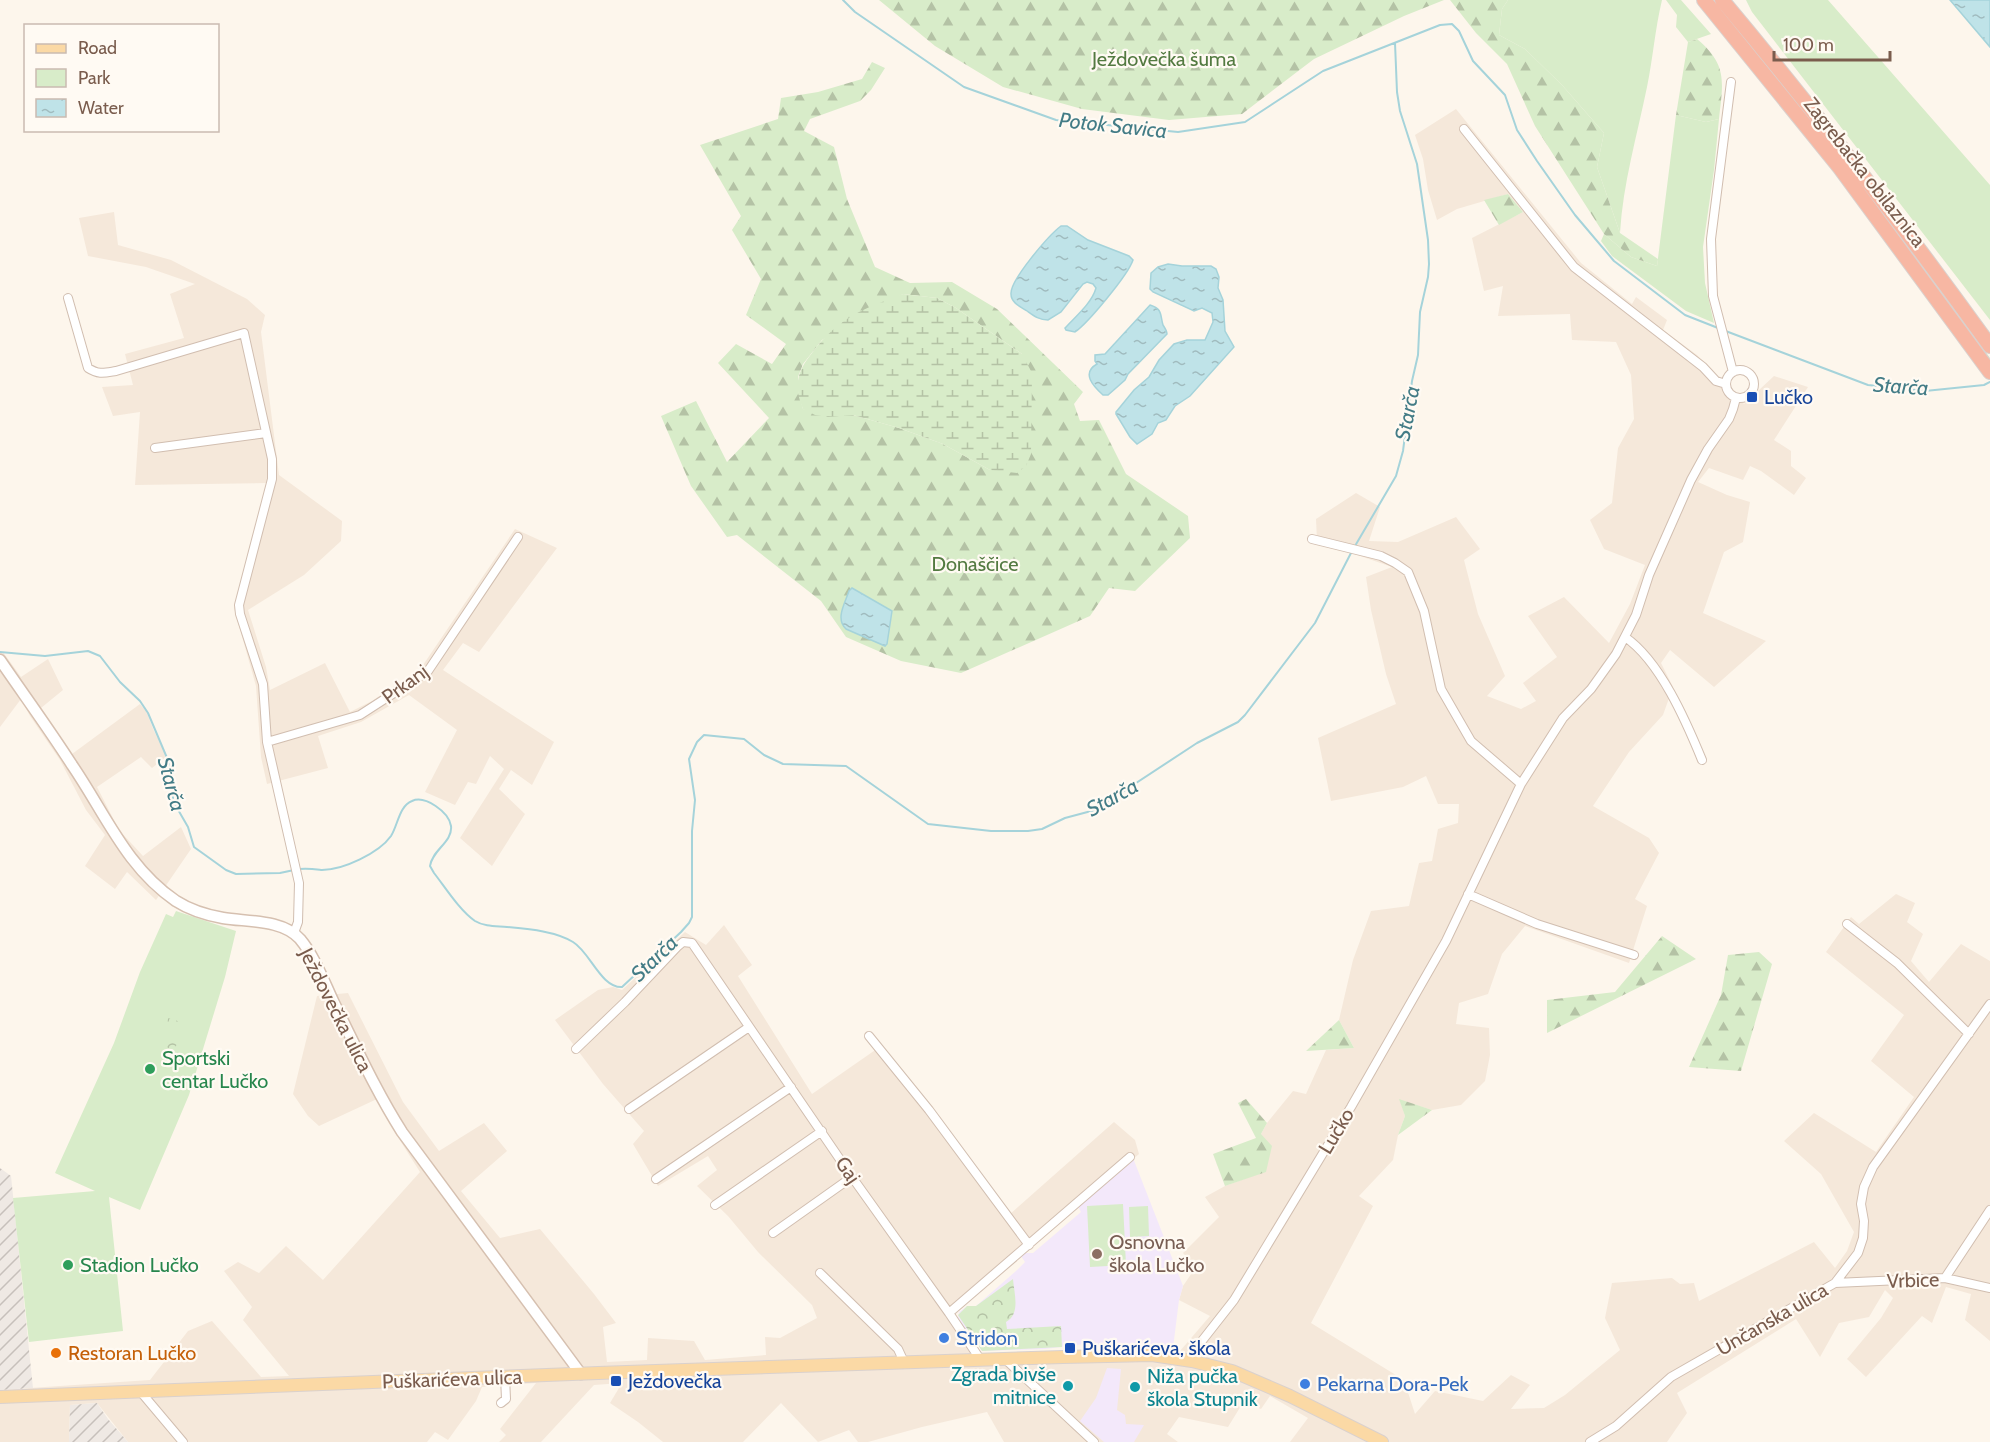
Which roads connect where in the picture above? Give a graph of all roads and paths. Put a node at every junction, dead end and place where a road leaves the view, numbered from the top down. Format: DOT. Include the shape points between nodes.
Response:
graph roads {
  1 [pos="1696,0"];
  2 [pos="1704,0"];
  3 [pos="1722,0"];
  4 [pos="1733,0"];
  5 [pos="1736,39"];
  6 [pos="1762,48"];
  7 [pos="1731,82"];
  8 [pos="1464,129"];
  9 [pos="68,298"];
  10 [pos="1990,346"];
  11 [pos="1987,368"];
  12 [pos="1733,372"];
  13 [pos="1726,384"];
  14 [pos="1736,398"];
  15 [pos="266,433"];
  16 [pos="155,448"];
  17 [pos="518,537"];
  18 [pos="1312,539"];
  19 [pos="1625,637"];
  20 [pos="0,660"];
  21 [pos="267,742"];
  22 [pos="1702,760"];
  23 [pos="1521,784"];
  24 [pos="1468,894"];
  25 [pos="1847,924"];
  26 [pos="294,933"];
  27 [pos="1634,955"];
  28 [pos="1990,1004"];
  29 [pos="749,1027"];
  30 [pos="1969,1034"];
  31 [pos="870,1036"];
  32 [pos="576,1049"];
  33 [pos="791,1087"];
  34 [pos="629,1109"];
  35 [pos="822,1131"];
  36 [pos="1130,1157"];
  37 [pos="852,1177"];
  38 [pos="656,1179"];
  39 [pos="716,1205"];
  40 [pos="1990,1210"];
  41 [pos="773,1233"];
  42 [pos="1029,1245"];
  43 [pos="820,1273"];
  44 [pos="1945,1278"];
  45 [pos="1835,1283"];
  46 [pos="1990,1288"];
  47 [pos="949,1313"];
  48 [pos="980,1359"];
  49 [pos="1004,1359"];
  50 [pos="1192,1361"];
  51 [pos="904,1362"];
  52 [pos="581,1374"];
  53 [pos="505,1377"];
  54 [pos="140,1391"];
  55 [pos="0,1397"];
  56 [pos="501,1403"];
  57 [pos="183,1442"];
  58 [pos="1094,1442"];
  59 [pos="1382,1442"];
  60 [pos="1590,1442"];
  1 -- 5 [label="highway" via="1722,32"];
  2 -- 5 [label="highway, Zagrebačka obilaznica"];
  3 -- 6 [label="highway, Zagrebačka obilaznica"];
  4 -- 6 [label="highway" via="1761,34"];
  5 -- 11 [label="highway, Zagrebačka obilaznica" via="1840,168"];
  6 -- 10 [label="highway, Zagrebačka obilaznica"];
  7 -- 12 [label="street" via="1711,239 1713,296"];
  8 -- 13 [label="street" via="1574,267 1716,381"];
  9 -- 15 [label="street" via="88,368 101,374 244,333"];
  12 -- 13 [label="street"];
  12 -- 14 [label="street" via="1746,372 1753,383 1749,395"];
  13 -- 14 [label="street" via="1728,392"];
  14 -- 19 [label="street, Lučko" via="1729,419 1691,480"];
  15 -- 16 [label="street"];
  15 -- 21 [label="street" via="272,479 239,605 263,684"];
  17 -- 21 [label="street, Prkanj" via="428,671 360,715"];
  18 -- 23 [label="street" via="1381,556 1408,572 1424,610 1441,690 1471,741"];
  19 -- 22 [label="street" via="1656,667"];
  19 -- 23 [label="street, Lučko" via="1591,689 1563,718"];
  20 -- 26 [label="main road, Ježdovečka ulica" via="74,766 112,833 147,878 193,910 278,926"];
  21 -- 26 [label="street" via="298,879 298,922"];
  23 -- 24 [label="street, Lučko"];
  24 -- 27 [label="street" via="1538,924"];
  24 -- 50 [label="street, Lučko" via="1446,941 1351,1107 1234,1300 1194,1351"];
  25 -- 30 [label="street" via="1897,963"];
  26 -- 52 [label="main road, Ježdovečka ulica" via="306,947 402,1132"];
  28 -- 30 [label="street, Unčanska ulica"];
  29 -- 32 [label="street, Gaj" via="695,946 683,942"];
  29 -- 33 [label="street, Gaj"];
  29 -- 34 [label="street"];
  30 -- 45 [label="street, Unčanska ulica" via="1874,1167 1864,1186 1863,1238 1858,1253"];
  31 -- 42 [label="street"];
  33 -- 35 [label="street, Gaj"];
  33 -- 38 [label="street"];
  35 -- 37 [label="street, Gaj"];
  35 -- 39 [label="street"];
  36 -- 42 [label="street"];
  37 -- 41 [label="street"];
  37 -- 47 [label="street, Gaj"];
  40 -- 44 [label="street"];
  42 -- 47 [label="street"];
  43 -- 51 [label="street" via="897,1349"];
  44 -- 45 [label="street, Vrbice"];
  44 -- 46 [label="street, Vrbice"];
  45 -- 60 [label="street, Unčanska ulica" via="1671,1377 1616,1426"];
  47 -- 48 [label="street, Gaj"];
  48 -- 49 [label="main road, Puškarićeva ulica"];
  48 -- 51 [label="main road, Puškarićeva ulica"];
  49 -- 50 [label="main road, Puškarićeva ulica" via="1152,1355"];
  49 -- 58 [label="street"];
  50 -- 59 [label="main road, Puškarićeva ulica" via="1232,1371"];
  51 -- 52 [label="main road, Puškarićeva ulica"];
  52 -- 53 [label="main road, Puškarićeva ulica"];
  53 -- 54 [label="main road, Puškarićeva ulica"];
  53 -- 56 [label="street" via="506,1399"];
  54 -- 55 [label="main road, Puškarićeva ulica"];
  54 -- 57 [label="street"];
}
